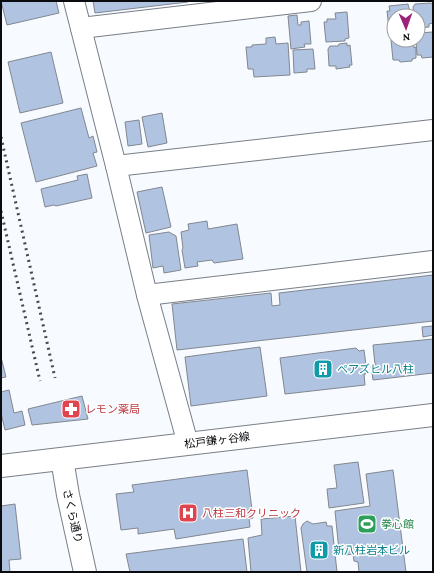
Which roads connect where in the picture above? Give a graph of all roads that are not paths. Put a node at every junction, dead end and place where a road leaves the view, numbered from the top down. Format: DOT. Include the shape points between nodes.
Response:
graph roads {
  1 [pos="74,1"];
  2 [pos="311,1"];
  3 [pos="81,28"];
  4 [pos="433,130"];
  5 [pos="116,166"];
  6 [pos="433,261"];
  7 [pos="147,295"];
  8 [pos="433,415"];
  9 [pos="188,444"];
  10 [pos="62,459"];
  11 [pos="1,466"];
  12 [pos="86,572"];
  1 -- 3 [label="street"];
  2 -- 3 [label="street"];
  3 -- 5 [label="street"];
  4 -- 5 [label="street"];
  5 -- 7 [label="street"];
  6 -- 7 [label="street"];
  7 -- 9 [label="street"];
  8 -- 9 [label="main road, 松戸鎌ヶ谷線"];
  9 -- 10 [label="main road, 松戸鎌ヶ谷線"];
  10 -- 11 [label="main road, 松戸鎌ヶ谷線"];
  10 -- 12 [label="main road, さくら通り"];
}
